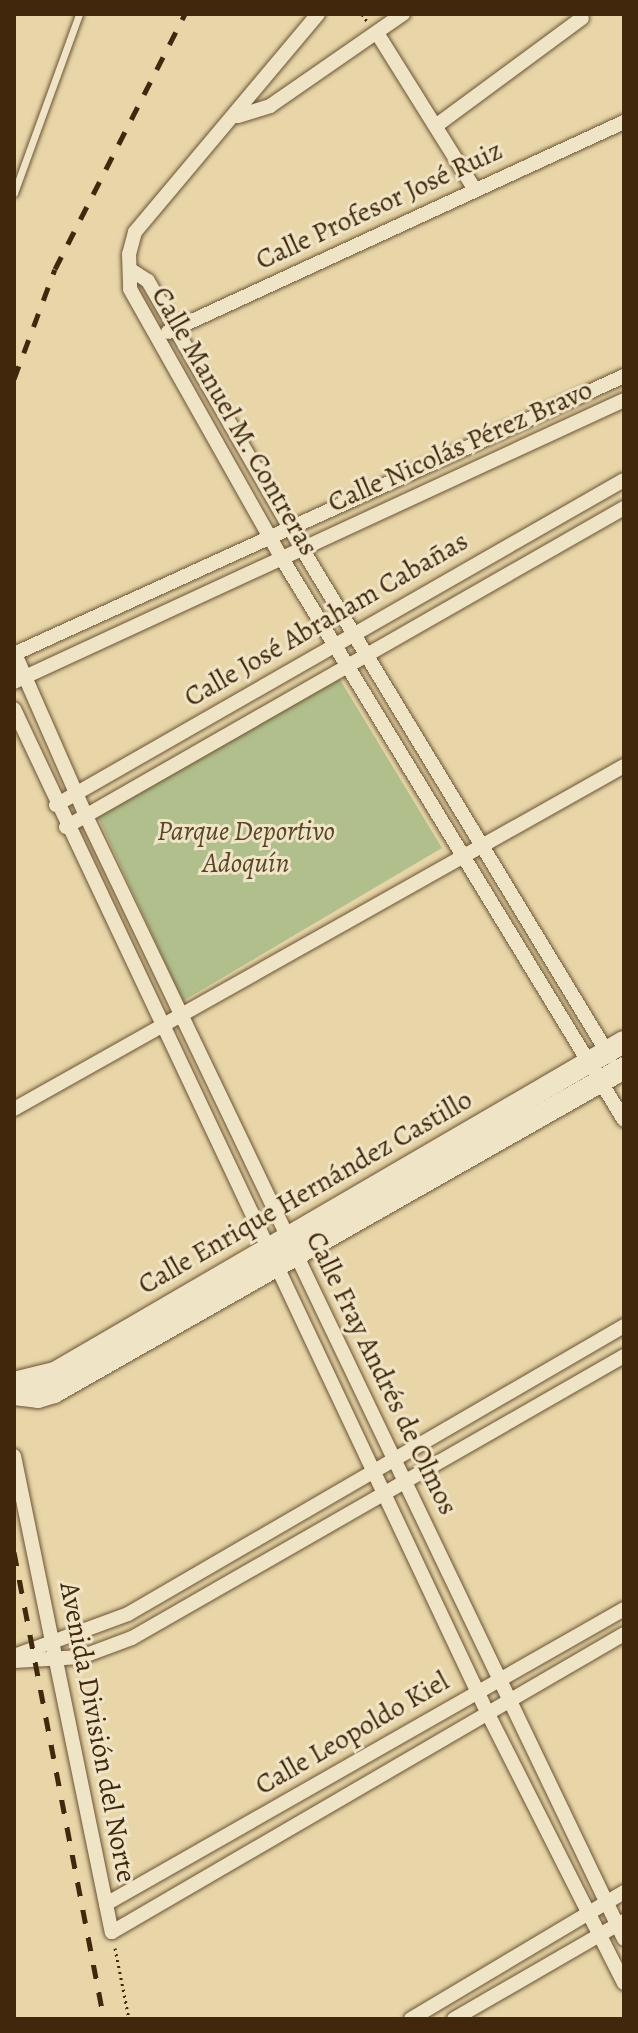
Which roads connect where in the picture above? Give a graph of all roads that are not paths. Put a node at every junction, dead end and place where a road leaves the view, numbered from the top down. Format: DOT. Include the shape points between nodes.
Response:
graph roads {
  1 [pos="79,14"];
  2 [pos="318,14"];
  3 [pos="403,14"];
  4 [pos="582,18"];
  5 [pos="377,33"];
  6 [pos="238,116"];
  7 [pos="624,122"];
  8 [pos="437,125"];
  9 [pos="474,188"];
  10 [pos="14,193"];
  11 [pos="131,270"];
  12 [pos="176,328"];
  13 [pos="157,338"];
  14 [pos="624,376"];
  15 [pos="624,400"];
  16 [pos="624,480"];
  17 [pos="624,508"];
  18 [pos="289,526"];
  19 [pos="270,535"];
  20 [pos="301,547"];
  21 [pos="281,557"];
  22 [pos="354,632"];
  23 [pos="334,642"];
  24 [pos="366,651"];
  25 [pos="14,654"];
  26 [pos="347,663"];
  27 [pos="19,679"];
  28 [pos="14,709"];
  29 [pos="624,766"];
  30 [pos="75,794"];
  31 [pos="56,805"];
  32 [pos="86,816"];
  33 [pos="66,827"];
  34 [pos="483,846"];
  35 [pos="465,857"];
  36 [pos="183,1018"];
  37 [pos="161,1029"];
  38 [pos="613,1066"];
  39 [pos="14,1109"];
  40 [pos="624,1120"];
  41 [pos="282,1250"];
  42 [pos="624,1326"];
  43 [pos="589,1346"];
  44 [pos="624,1356"];
  45 [pos="602,1369"];
  46 [pos="14,1383"];
  47 [pos="515,1389"];
  48 [pos="14,1394"];
  49 [pos="529,1412"];
  50 [pos="14,1456"];
  51 [pos="396,1458"];
  52 [pos="376,1470"];
  53 [pos="408,1483"];
  54 [pos="387,1495"];
  55 [pos="215,1562"];
  56 [pos="227,1586"];
  57 [pos="624,1609"];
  58 [pos="624,1634"];
  59 [pos="54,1643"];
  60 [pos="14,1658"];
  61 [pos="58,1660"];
  62 [pos="497,1680"];
  63 [pos="478,1691"];
  64 [pos="507,1699"];
  65 [pos="486,1710"];
  66 [pos="624,1892"];
  67 [pos="606,1903"];
  68 [pos="106,1904"];
  69 [pos="587,1913"];
  70 [pos="620,1923"];
  71 [pos="112,1932"];
  72 [pos="598,1936"];
  73 [pos="624,1939"];
  74 [pos="624,1983"];
  75 [pos="411,2019"];
  76 [pos="454,2019"];
  1 -- 10 [label="lane"];
  2 -- 6 [label="street"];
  3 -- 5 [label="street"];
  4 -- 8 [label="street"];
  5 -- 6 [label="street" via="270,106"];
  5 -- 8 [label="street"];
  6 -- 11 [label="street" via="135,232"];
  7 -- 9 [label="street, Calle Profesor José Ruiz"];
  8 -- 9 [label="street"];
  9 -- 12 [label="street, Calle Profesor José Ruiz"];
  11 -- 12 [label="street, Calle Manuel M. Contreras" via="148,281"];
  11 -- 13 [label="street, Calle Manuel M. Contreras" via="130,289"];
  12 -- 13 [label="street, Calle Profesor José Ruiz"];
  12 -- 18 [label="street, Calle Manuel M. Contreras"];
  13 -- 19 [label="street, Calle Manuel M. Contreras"];
  14 -- 18 [label="street, Calle Nicolás Pérez Bravo"];
  15 -- 20 [label="street, Calle Nicolás Pérez Bravo"];
  16 -- 22 [label="street, Calle José Abraham Cabañas"];
  17 -- 24 [label="street, Calle José Abraham Cabañas"];
  18 -- 19 [label="street, Calle Nicolás Pérez Bravo"];
  18 -- 20 [label="street, Calle Manuel M. Contreras"];
  19 -- 21 [label="street, Calle Manuel M. Contreras"];
  19 -- 25 [label="street, Calle Nicolás Pérez Bravo"];
  20 -- 21 [label="street, Calle Nicolás Pérez Bravo"];
  20 -- 22 [label="street, Calle Manuel M. Contreras"];
  21 -- 23 [label="street, Calle Manuel M. Contreras"];
  21 -- 27 [label="street, Calle Nicolás Pérez Bravo"];
  22 -- 23 [label="street, Calle José Abraham Cabañas"];
  22 -- 24 [label="street, Calle Manuel M. Contreras"];
  23 -- 26 [label="street, Calle Manuel M. Contreras"];
  23 -- 30 [label="street, Calle José Abraham Cabañas"];
  24 -- 26 [label="street, Calle José Abraham Cabañas"];
  24 -- 34 [label="street, Calle Manuel M. Contreras"];
  25 -- 27 [label="street, Calle Fray Andrés de Olmos"];
  26 -- 32 [label="street, Calle José Abraham Cabañas"];
  26 -- 35 [label="street, Calle Manuel M. Contreras"];
  27 -- 30 [label="street, Calle Fray Andrés de Olmos"];
  28 -- 31 [label="street, Calle Fray Andrés de Olmos"];
  29 -- 34 [label="street"];
  30 -- 31 [label="street, Calle José Abraham Cabañas"];
  30 -- 32 [label="street, Calle Fray Andrés de Olmos"];
  31 -- 33 [label="street, Calle Fray Andrés de Olmos"];
  32 -- 33 [label="street, Calle José Abraham Cabañas"];
  32 -- 36 [label="street, Calle Fray Andrés de Olmos"];
  33 -- 37 [label="street, Calle Fray Andrés de Olmos"];
  34 -- 35 [label="street"];
  34 -- 38 [label="street, Calle Manuel M. Contreras"];
  35 -- 36 [label="street"];
  35 -- 38 [label="street, Calle Manuel M. Contreras"];
  36 -- 37 [label="street"];
  36 -- 41 [label="street, Calle Fray Andrés de Olmos"];
  37 -- 39 [label="street"];
  37 -- 41 [label="street, Calle Fray Andrés de Olmos"];
  38 -- 40 [label="street, Calle Manuel M. Contreras"];
  38 -- 41 [label="main road, Calle Enrique Hernández Castillo"];
  41 -- 46 [label="main road, Calle Enrique Hernández Castillo" via="55,1373"];
  41 -- 48 [label="main road, Calle Enrique Hernández Castillo" via="54,1392 38,1397"];
  41 -- 51 [label="street, Calle Fray Andrés de Olmos"];
  41 -- 52 [label="street, Calle Fray Andrés de Olmos"];
  42 -- 43 [label="street"];
  43 -- 45 [label="street"];
  43 -- 47 [label="street"];
  44 -- 45 [label="street"];
  45 -- 49 [label="street"];
  47 -- 49 [label="street"];
  47 -- 51 [label="street"];
  49 -- 53 [label="street"];
  50 -- 59 [label="street, Avenida División del Norte"];
  51 -- 52 [label="street"];
  51 -- 53 [label="street, Calle Fray Andrés de Olmos"];
  52 -- 54 [label="street, Calle Fray Andrés de Olmos"];
  52 -- 55 [label="street"];
  53 -- 54 [label="street"];
  53 -- 62 [label="street, Calle Fray Andrés de Olmos"];
  54 -- 56 [label="street"];
  54 -- 63 [label="street, Calle Fray Andrés de Olmos"];
  55 -- 56 [label="street"];
  55 -- 59 [label="street" via="128,1614"];
  56 -- 61 [label="street" via="132,1638"];
  57 -- 62 [label="street, Calle Leopoldo Kiel"];
  58 -- 64 [label="street, Calle Leopoldo Kiel"];
  59 -- 60 [label="street"];
  59 -- 61 [label="street, Avenida División del Norte"];
  60 -- 61 [label="street"];
  61 -- 68 [label="street, Avenida División del Norte"];
  62 -- 63 [label="street, Calle Leopoldo Kiel"];
  62 -- 64 [label="street, Calle Fray Andrés de Olmos"];
  63 -- 65 [label="street, Calle Fray Andrés de Olmos"];
  63 -- 68 [label="street, Calle Leopoldo Kiel"];
  64 -- 65 [label="street, Calle Leopoldo Kiel"];
  64 -- 67 [label="street, Calle Fray Andrés de Olmos"];
  65 -- 69 [label="street, Calle Fray Andrés de Olmos"];
  65 -- 71 [label="street, Calle Leopoldo Kiel"];
  66 -- 67 [label="street"];
  67 -- 69 [label="street"];
  67 -- 70 [label="street, Calle Fray Andrés de Olmos"];
  68 -- 71 [label="street, Avenida División del Norte"];
  69 -- 72 [label="street, Calle Fray Andrés de Olmos"];
  69 -- 75 [label="street"];
  70 -- 72 [label="street"];
  70 -- 73 [label="street, Calle Fray Andrés de Olmos"];
  72 -- 74 [label="street, Calle Fray Andrés de Olmos"];
  72 -- 76 [label="street"];
}
